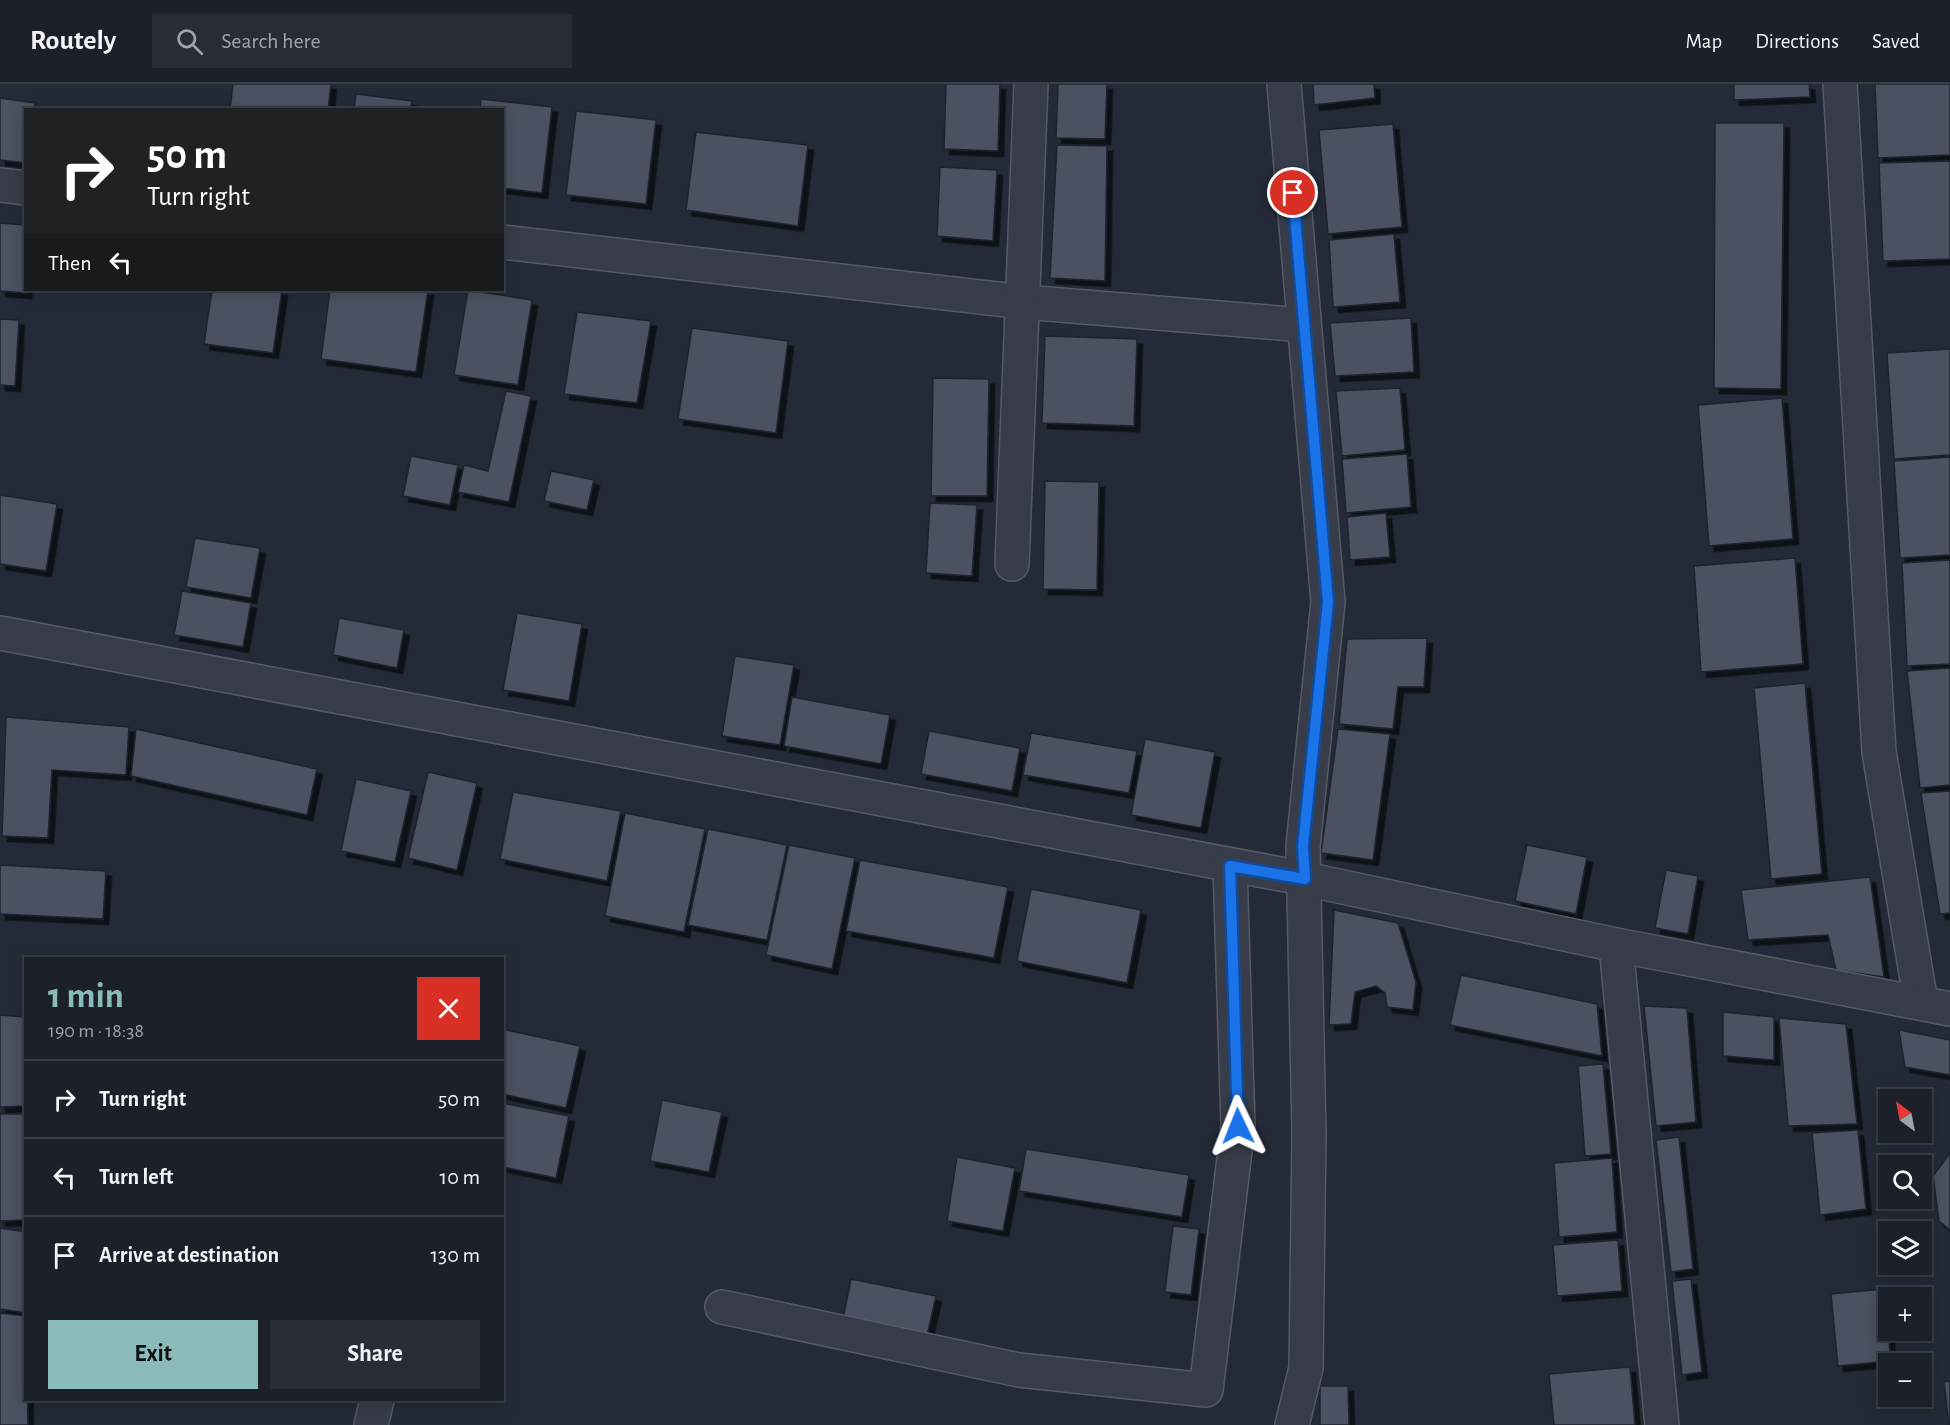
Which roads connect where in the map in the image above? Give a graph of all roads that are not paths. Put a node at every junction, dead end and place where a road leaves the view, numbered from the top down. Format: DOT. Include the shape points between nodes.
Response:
graph roads {
  1 [pos="1031,84"];
  2 [pos="1284,84"];
  3 [pos="1840,84"];
  4 [pos="0,185"];
  5 [pos="24,188"];
  6 [pos="504,242"];
  7 [pos="1024,302"];
  8 [pos="1304,325"];
  9 [pos="1012,564"];
  10 [pos="0,633"];
  11 [pos="1271,873"];
  12 [pos="1616,945"];
  13 [pos="1935,1006"];
  14 [pos="722,1306"];
  15 [pos="377,1401"];
  16 [pos="371,1425"];
  17 [pos="1292,1425"];
  18 [pos="1662,1425"];
  1 -- 7 [label="street"];
  2 -- 8 [label="street"];
  3 -- 13 [label="street" via="1879,752"];
  4 -- 5 [label="street"];
  6 -- 7 [label="street"];
  7 -- 8 [label="street"];
  7 -- 9 [label="street"];
  8 -- 11 [label="street" via="1328,602 1303,846"];
  10 -- 11 [label="street"];
  11 -- 12 [label="street"];
  11 -- 14 [label="street" via="1206,1390 1019,1370"];
  11 -- 17 [label="street" via="1309,1134 1306,1356"];
  12 -- 13 [label="street"];
  12 -- 18 [label="street"];
  15 -- 16 [label="street"];
}
